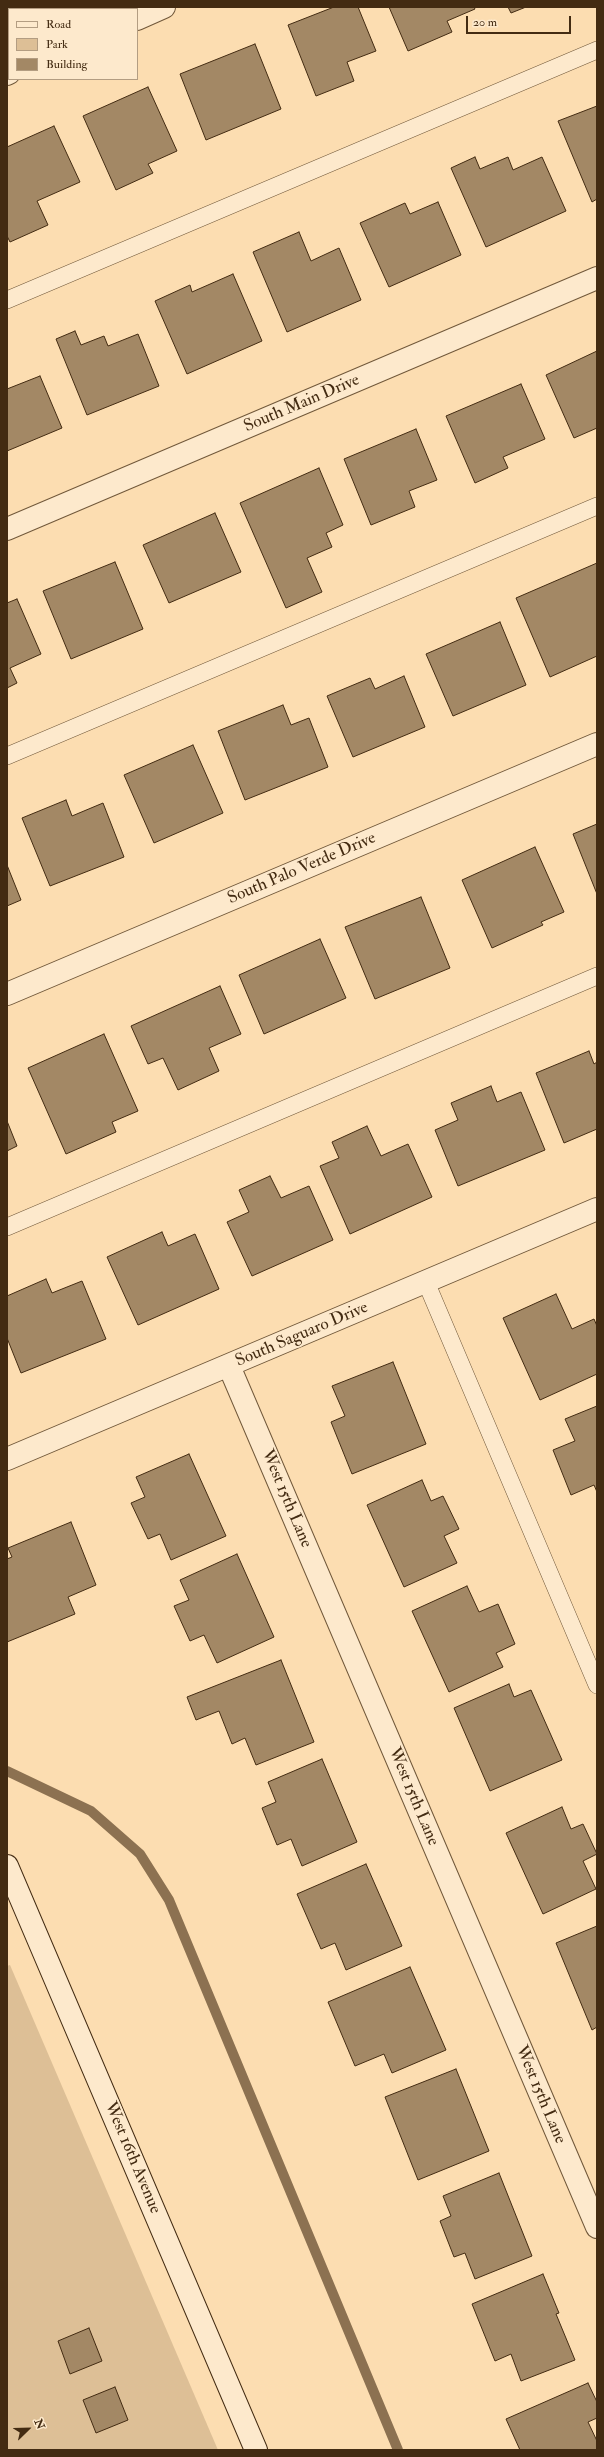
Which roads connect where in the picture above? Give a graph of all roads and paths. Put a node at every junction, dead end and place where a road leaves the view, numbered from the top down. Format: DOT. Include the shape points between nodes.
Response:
graph roads {
  1 [pos="164,7"];
  2 [pos="138,19"];
  3 [pos="597,50"];
  4 [pos="597,278"];
  5 [pos="7,300"];
  6 [pos="597,506"];
  7 [pos="7,529"];
  8 [pos="597,744"];
  9 [pos="7,756"];
  10 [pos="597,976"];
  11 [pos="7,994"];
  12 [pos="597,1209"];
  13 [pos="7,1227"];
  14 [pos="426,1282"];
  15 [pos="229,1366"];
  16 [pos="7,1459"];
  17 [pos="597,1685"];
  18 [pos="7,1866"];
  19 [pos="12,1892"];
  20 [pos="597,2228"];
  21 [pos="256,2450"];
  1 -- 2 [label="street"];
  3 -- 5 [label="lane"];
  4 -- 7 [label="street, South Main Drive"];
  6 -- 9 [label="lane"];
  8 -- 11 [label="street, South Palo Verde Drive"];
  10 -- 13 [label="lane"];
  12 -- 14 [label="street, South Saguaro Drive"];
  14 -- 15 [label="street, South Saguaro Drive"];
  14 -- 17 [label="lane"];
  15 -- 16 [label="street, South Saguaro Drive"];
  15 -- 20 [label="street, West 15th Lane"];
  18 -- 19 [label="street, West 16th Avenue"];
  19 -- 21 [label="street, West 16th Avenue"];
}
